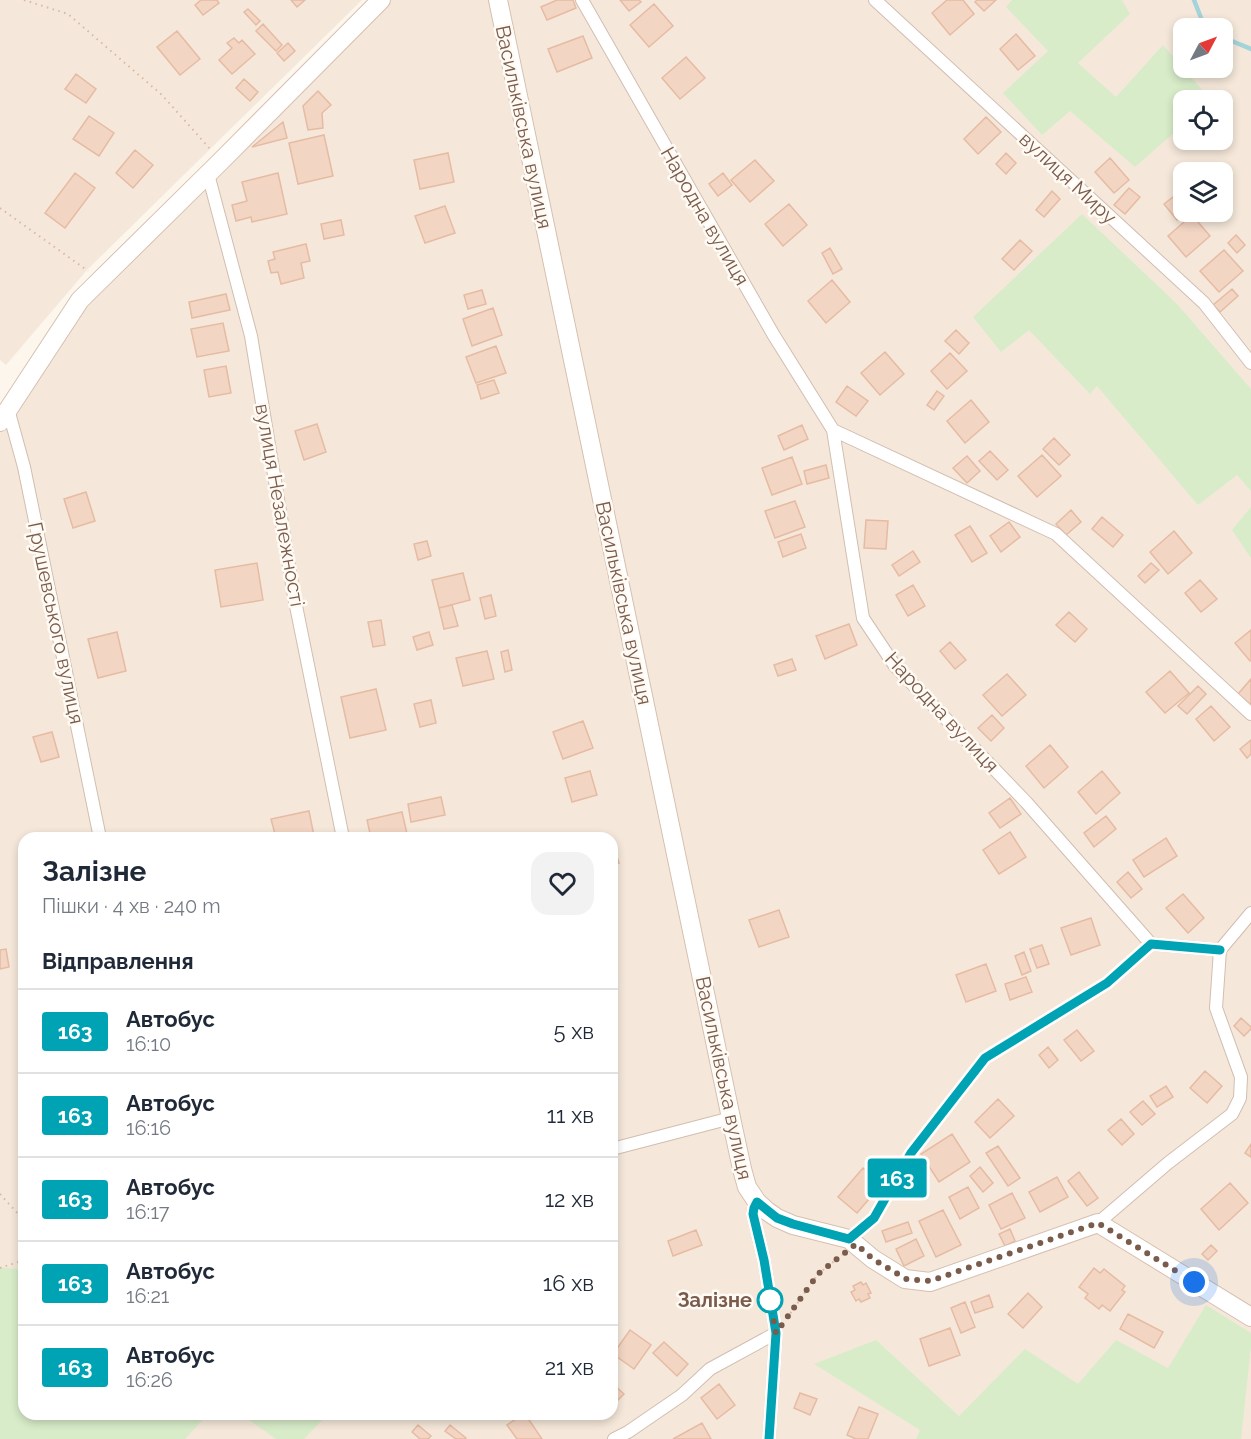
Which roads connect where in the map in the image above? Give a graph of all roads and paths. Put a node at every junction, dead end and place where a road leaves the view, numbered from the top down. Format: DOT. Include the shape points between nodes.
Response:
graph roads {
  1 [pos="24,0"];
  2 [pos="381,0"];
  3 [pos="498,0"];
  4 [pos="582,0"];
  5 [pos="875,0"];
  6 [pos="221,161"];
  7 [pos="208,174"];
  8 [pos="0,208"];
  9 [pos="100,280"];
  10 [pos="1251,363"];
  11 [pos="4,415"];
  12 [pos="833,430"];
  13 [pos="1251,714"];
  14 [pos="99,832"];
  15 [pos="342,832"];
  16 [pos="1251,912"];
  17 [pos="1151,944"];
  18 [pos="1220,950"];
  19 [pos="731,1118"];
  20 [pos="618,1147"];
  21 [pos="0,1194"];
  22 [pos="757,1202"];
  23 [pos="18,1214"];
  24 [pos="1098,1223"];
  25 [pos="853,1242"];
  26 [pos="18,1262"];
  27 [pos="0,1268"];
  28 [pos="1251,1317"];
  29 [pos="776,1333"];
  30 [pos="614,1439"];
  31 [pos="769,1439"];
  1 -- 6 [label="path" via="68,14 162,95"];
  2 -- 6 [label="street"];
  3 -- 19 [label="street, Васильківська вулиця"];
  4 -- 12 [label="street, Народна вулиця" via="773,334"];
  5 -- 10 [label="street, вулиця Миру" via="1204,303"];
  6 -- 7 [label="street"];
  7 -- 9 [label="street"];
  7 -- 15 [label="street, вулиця Незалежності" via="251,336 294,596"];
  8 -- 9 [label="path"];
  9 -- 11 [label="street" via="80,300"];
  11 -- 14 [label="street, Грушевського вулиця" via="24,467"];
  12 -- 13 [label="street" via="1056,534"];
  12 -- 17 [label="street, Народна вулиця" via="863,618 895,666 1026,802"];
  16 -- 18 [label="street"];
  17 -- 18 [label="street"];
  17 -- 25 [label="lane" via="1107,983 985,1058 911,1153 874,1218"];
  18 -- 24 [label="street" via="1216,1008 1241,1077 1240,1098 1232,1114"];
  19 -- 20 [label="street"];
  19 -- 22 [label="street, Васильківська вулиця" via="747,1187"];
  21 -- 23 [label="path"];
  22 -- 25 [label="street" via="777,1218"];
  22 -- 29 [label="street" via="753,1214"];
  24 -- 25 [label="street" via="930,1281 906,1279"];
  24 -- 28 [label="street"];
  25 -- 29 [label="path" via="818,1274"];
  26 -- 27 [label="path"];
  29 -- 30 [label="street" via="710,1369 682,1395"];
  29 -- 31 [label="street"];
}
